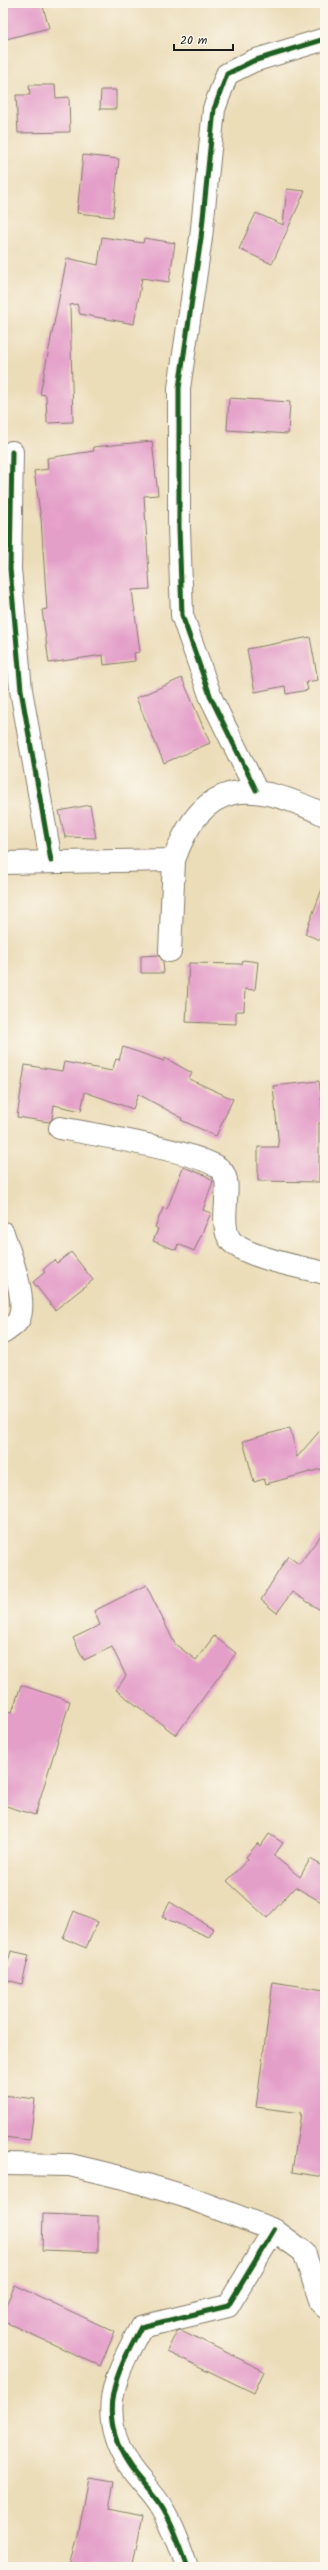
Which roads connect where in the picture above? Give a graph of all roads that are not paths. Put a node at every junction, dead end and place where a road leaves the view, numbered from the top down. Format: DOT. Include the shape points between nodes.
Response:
graph roads {
  1 [pos="325,39"];
  2 [pos="12,452"];
  3 [pos="256,790"];
  4 [pos="325,815"];
  5 [pos="174,860"];
  6 [pos="51,861"];
  7 [pos="3,863"];
  8 [pos="170,951"];
  9 [pos="60,1128"];
  10 [pos="3,1233"];
  11 [pos="325,1273"];
  12 [pos="3,1333"];
  13 [pos="3,2164"];
  14 [pos="274,2230"];
  15 [pos="325,2307"];
  16 [pos="187,2567"];
  1 -- 3 [label="street" via="252,61 227,74 214,109 201,238 179,388 182,615 211,698"];
  2 -- 6 [label="street" via="10,569 21,690"];
  3 -- 4 [label="street" via="302,804"];
  3 -- 5 [label="street" via="222,795 201,809 181,840"];
  5 -- 6 [label="street"];
  5 -- 8 [label="street"];
  6 -- 7 [label="street"];
  9 -- 11 [label="street" via="145,1145 210,1163 226,1177 226,1229 230,1240 240,1248 286,1264"];
  10 -- 12 [label="street" via="17,1281 21,1307 19,1319"];
  13 -- 14 [label="street" via="78,2166 184,2196"];
  14 -- 15 [label="street" via="304,2252 321,2303"];
  14 -- 16 [label="street" via="228,2306 141,2327 122,2362 112,2389 110,2412 119,2447 129,2465 162,2508"];
}
